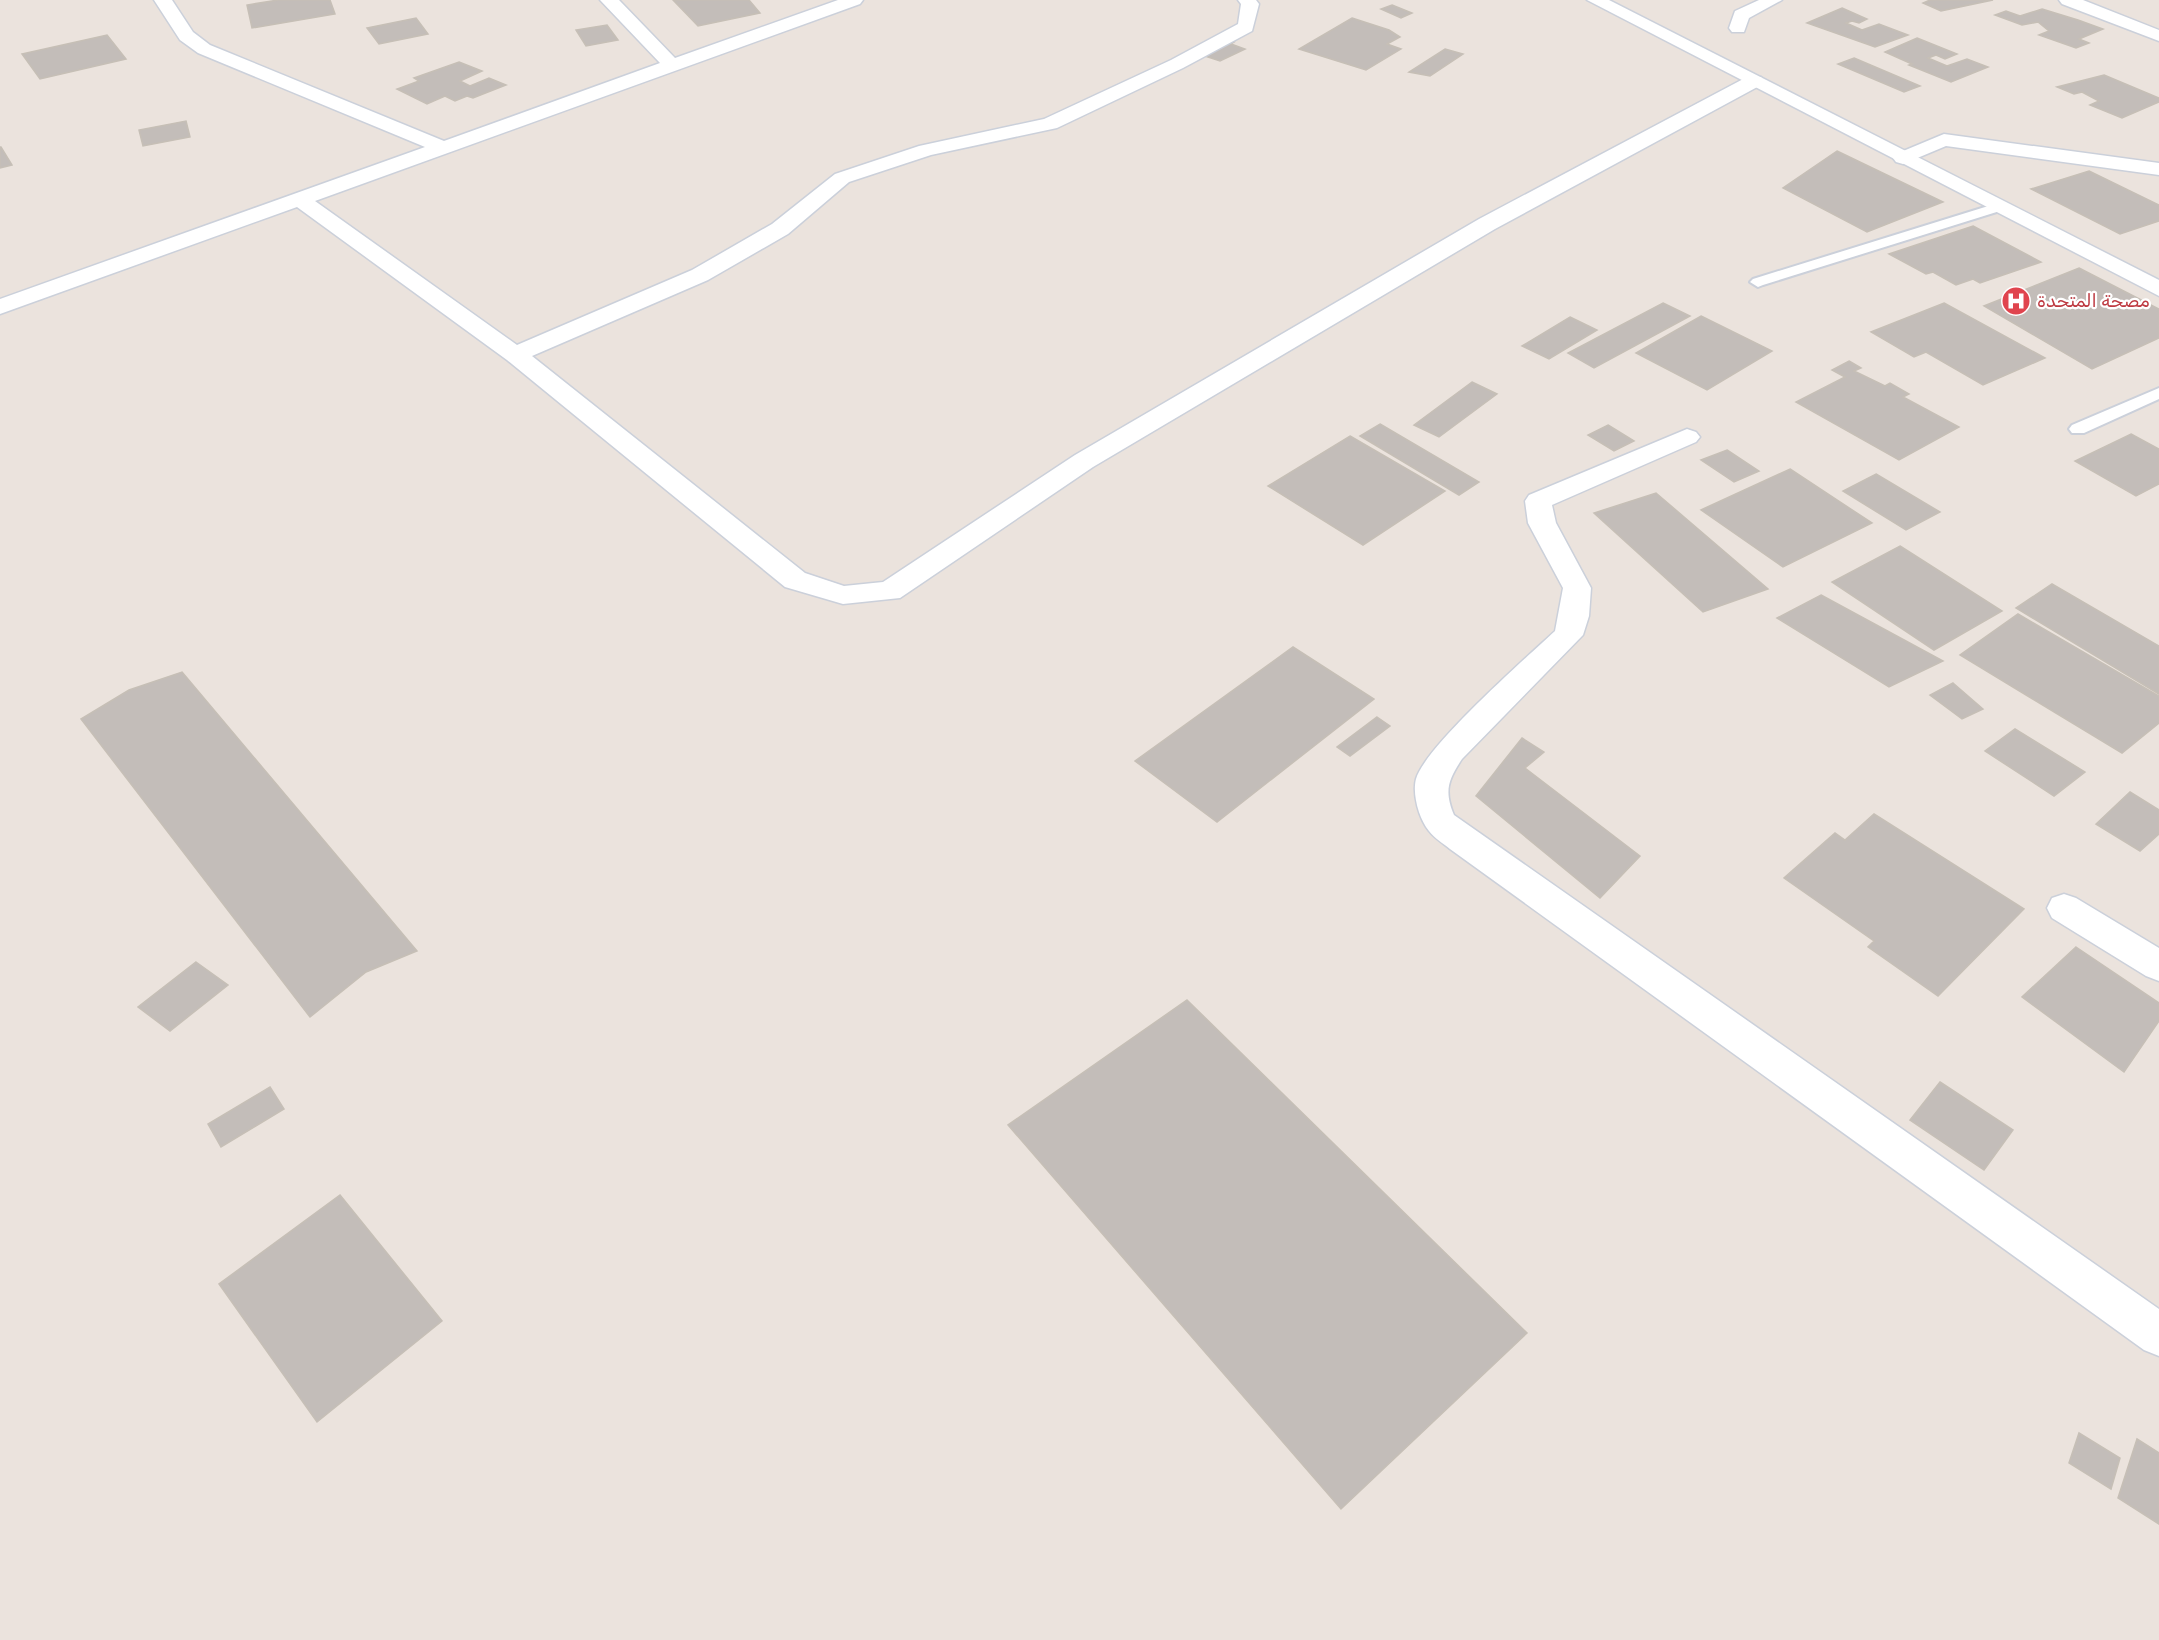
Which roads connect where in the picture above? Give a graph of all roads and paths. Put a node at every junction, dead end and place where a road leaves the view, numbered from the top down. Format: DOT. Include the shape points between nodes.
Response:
graph roads {
  1 [pos="163,0"];
  2 [pos="609,0"];
  3 [pos="854,0"];
  4 [pos="1247,0"];
  5 [pos="1596,0"];
  6 [pos="1773,0"];
  7 [pos="2068,0"];
  8 [pos="1738,28"];
  9 [pos="2159,36"];
  10 [pos="672,65"];
  11 [pos="1754,81"];
  12 [pos="444,148"];
  13 [pos="1904,158"];
  14 [pos="2159,169"];
  15 [pos="300,200"];
  16 [pos="1998,207"];
  17 [pos="1758,282"];
  18 [pos="2159,289"];
  19 [pos="0,307"];
  20 [pos="515,355"];
  21 [pos="2159,393"];
  22 [pos="2078,429"];
  23 [pos="1687,437"];
  24 [pos="2064,908"];
  25 [pos="2159,966"];
  26 [pos="2159,1335"];
  1 -- 12 [label="street" via="186,36 204,48"];
  2 -- 10 [label="street"];
  3 -- 10 [label="street"];
  4 -- 20 [label="street" via="1250,4 1246,27 1176,64 1050,124 926,150 842,178 780,228 700,275"];
  5 -- 11 [label="street"];
  6 -- 8 [label="street" via="1741,15"];
  7 -- 9 [label="street"];
  10 -- 12 [label="street"];
  11 -- 13 [label="street"];
  11 -- 20 [label="street" via="1487,224 1084,461 890,591 843,596 795,580"];
  12 -- 15 [label="street"];
  13 -- 14 [label="street" via="1944,140"];
  13 -- 16 [label="street"];
  15 -- 19 [label="street"];
  15 -- 20 [label="street"];
  16 -- 17 [label="lane"];
  16 -- 18 [label="street"];
  21 -- 22 [label="lane"];
  23 -- 26 [label="street" via="1538,501 1542,523 1577,588 1574,616 1568,635 1451,751 1432,779 1434,804 1441,823"];
  24 -- 25 [label="street"];
}
